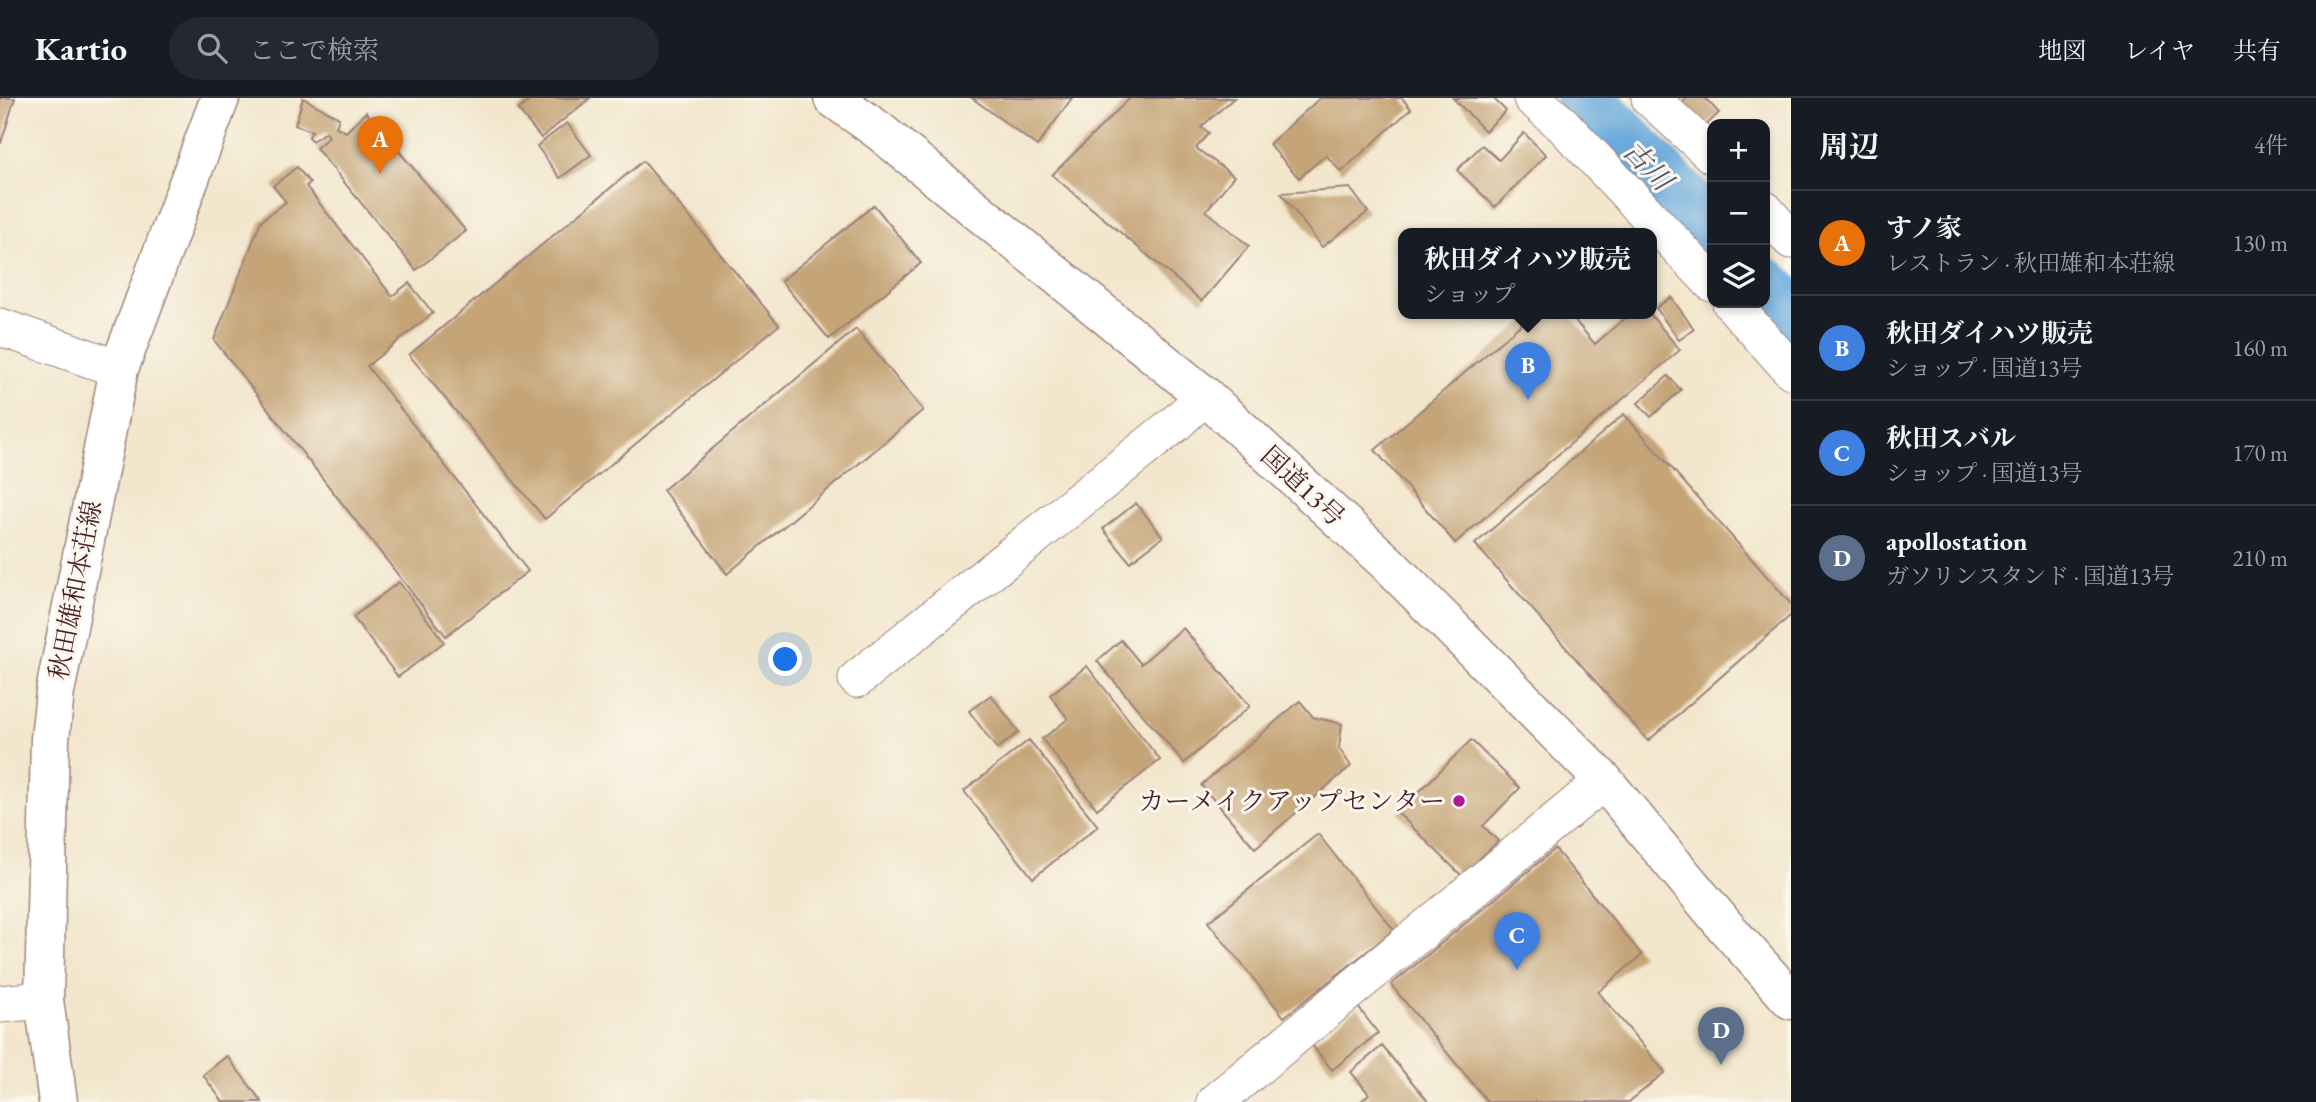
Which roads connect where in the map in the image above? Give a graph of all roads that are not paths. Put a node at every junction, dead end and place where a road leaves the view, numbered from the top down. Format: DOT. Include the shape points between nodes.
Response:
graph roads {
  1 [pos="220,98"];
  2 [pos="833,98"];
  3 [pos="1532,98"];
  4 [pos="1650,98"];
  5 [pos="1707,150"];
  6 [pos="1770,216"];
  7 [pos="1791,240"];
  8 [pos="1707,278"];
  9 [pos="1735,308"];
  10 [pos="0,327"];
  11 [pos="119,369"];
  12 [pos="1791,370"];
  13 [pos="1205,396"];
  14 [pos="857,679"];
  15 [pos="1604,781"];
  16 [pos="1725,926"];
  17 [pos="44,1000"];
  18 [pos="1791,1000"];
  19 [pos="0,1004"];
  20 [pos="1791,1027"];
  21 [pos="58,1102"];
  22 [pos="1215,1102"];
  1 -- 11 [label="main road, 秋田雄和本荘線"];
  2 -- 13 [label="main road, 国道13号"];
  3 -- 8 [label="street"];
  4 -- 5 [label="street"];
  6 -- 7 [label="street"];
  9 -- 12 [label="street"];
  10 -- 11 [label="street"];
  11 -- 17 [label="main road, 秋田雄和本荘線" via="55,692"];
  13 -- 14 [label="street"];
  13 -- 15 [label="main road, 国道13号" via="1386,562"];
  15 -- 16 [label="main road, 国道13号"];
  15 -- 22 [label="street"];
  16 -- 18 [label="main road, 国道13号"];
  16 -- 20 [label="main road, 国道13号"];
  17 -- 19 [label="street"];
  17 -- 21 [label="main road, 秋田雄和本荘線"];
}
